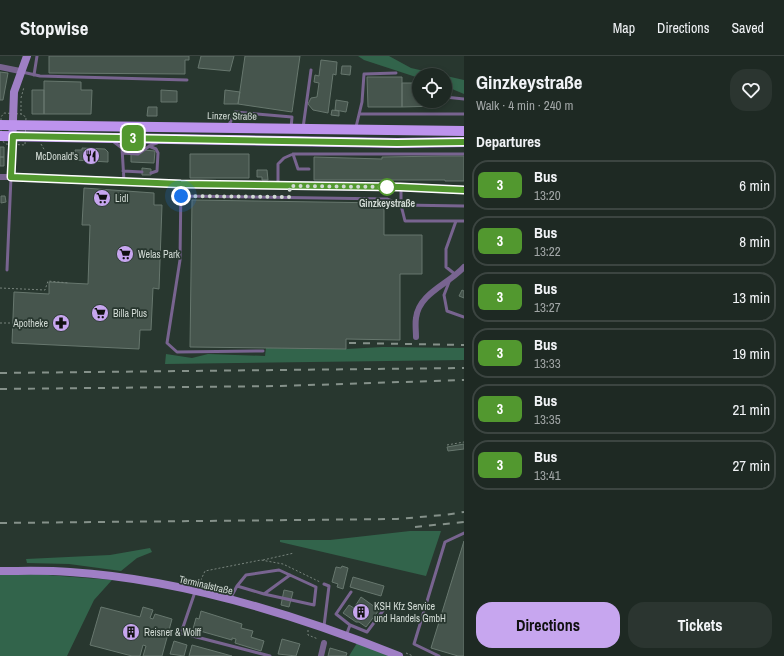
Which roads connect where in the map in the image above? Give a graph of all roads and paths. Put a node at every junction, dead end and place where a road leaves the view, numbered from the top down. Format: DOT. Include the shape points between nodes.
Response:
graph roads {
  1 [pos="27,56"];
  2 [pos="37,56"];
  3 [pos="0,67"];
  4 [pos="311,70"];
  5 [pos="24,72"];
  6 [pos="396,73"];
  7 [pos="34,75"];
  8 [pos="187,80"];
  9 [pos="452,98"];
  10 [pos="464,99"];
  11 [pos="22,114"];
  12 [pos="359,114"];
  13 [pos="464,114"];
  14 [pos="0,125"];
  15 [pos="13,125"];
  16 [pos="227,128"];
  17 [pos="291,129"];
  18 [pos="302,130"];
  19 [pos="355,130"];
  20 [pos="464,131"];
  21 [pos="0,136"];
  22 [pos="13,136"];
  23 [pos="107,137"];
  24 [pos="164,138"];
  25 [pos="464,142"];
  26 [pos="41,144"];
  27 [pos="148,146"];
  28 [pos="45,151"];
  29 [pos="123,153"];
  30 [pos="293,154"];
  31 [pos="464,154"];
  32 [pos="309,169"];
  33 [pos="123,171"];
  34 [pos="142,172"];
  35 [pos="151,173"];
  36 [pos="0,177"];
  37 [pos="11,177"];
  38 [pos="124,181"];
  39 [pos="181,184"];
  40 [pos="278,186"];
  41 [pos="290,186"];
  42 [pos="400,187"];
  43 [pos="464,190"];
  44 [pos="181,196"];
  45 [pos="289,197"];
  46 [pos="401,205"];
  47 [pos="464,206"];
  48 [pos="456,221"];
  49 [pos="464,221"];
  50 [pos="464,267"];
  51 [pos="7,270"];
  52 [pos="456,275"];
  53 [pos="449,281"];
  54 [pos="69,283"];
  55 [pos="0,288"];
  56 [pos="464,317"];
  57 [pos="0,323"];
  58 [pos="13,323"];
  59 [pos="416,337"];
  60 [pos="263,351"];
  61 [pos="464,442"];
  62 [pos="447,445"];
  63 [pos="464,533"];
  64 [pos="294,553"];
  65 [pos="261,560"];
  66 [pos="0,571"];
  67 [pos="291,575"];
  68 [pos="324,584"];
  69 [pos="237,586"];
  70 [pos="195,592"];
  71 [pos="351,592"];
  72 [pos="264,594"];
  73 [pos="229,600"];
  74 [pos="386,608"];
  75 [pos="309,623"];
  76 [pos="350,625"];
  77 [pos="324,628"];
  78 [pos="346,636"];
  79 [pos="324,643"];
  80 [pos="254,651"];
  81 [pos="252,656"];
  82 [pos="270,656"];
  83 [pos="321,656"];
  84 [pos="399,656"];
  85 [pos="439,656"];
  1 -- 5 [label="street"];
  2 -- 7 [label="lane"];
  3 -- 5 [label="street"];
  4 -- 18 [label="lane"];
  5 -- 7 [label="lane"];
  5 -- 11 [label="path"];
  5 -- 15 [label="street" via="14,92"];
  6 -- 12 [label="lane" via="364,74"];
  7 -- 8 [label="lane"];
  9 -- 10 [label="lane"];
  12 -- 13 [label="lane"];
  12 -- 19 [label="lane"];
  14 -- 15 [label="main road, Linzer Straße"];
  15 -- 16 [label="main road, Linzer Straße"];
  15 -- 22 [label="street"];
  16 -- 17 [label="main road, Linzer Straße"];
  16 -- 17 [label="lane" via="235,112 292,117"];
  17 -- 18 [label="main road, Linzer Straße"];
  18 -- 19 [label="main road, Linzer Straße"];
  19 -- 20 [label="main road, Linzer Straße"];
  21 -- 22 [label="main road"];
  22 -- 23 [label="main road"];
  22 -- 37 [label="street"];
  23 -- 24 [label="main road"];
  23 -- 29 [label="lane" via="122,148"];
  24 -- 25 [label="main road"];
  24 -- 27 [label="lane" via="161,142"];
  26 -- 28 [label="path"];
  27 -- 29 [label="lane" via="138,154"];
  27 -- 35 [label="lane" via="156,149 158,153 157,171"];
  29 -- 33 [label="lane"];
  30 -- 31 [label="lane"];
  30 -- 32 [label="lane" via="298,169"];
  30 -- 40 [label="lane" via="278,164"];
  33 -- 34 [label="lane"];
  33 -- 38 [label="lane"];
  36 -- 37 [label="street"];
  37 -- 38 [label="street"];
  37 -- 51 [label="lane"];
  38 -- 39 [label="street"];
  39 -- 40 [label="street"];
  39 -- 44 [label="lane"];
  40 -- 41 [label="street"];
  41 -- 42 [label="street"];
  41 -- 45 [label="lane"];
  42 -- 43 [label="street"];
  42 -- 46 [label="lane"];
  44 -- 45 [label="lane"];
  44 -- 60 [label="lane" via="180,260 167,343 177,352"];
  45 -- 46 [label="lane" via="388,199"];
  46 -- 47 [label="lane"];
  46 -- 48 [label="lane" via="405,221"];
  48 -- 49 [label="lane"];
  48 -- 52 [label="lane" via="446,249 446,267"];
  50 -- 52 [label="street"];
  52 -- 53 [label="street"];
  53 -- 56 [label="lane" via="444,295 447,311"];
  53 -- 59 [label="street" via="426,296 416,317"];
  54 -- 55 [label="path" via="48,281 45,290"];
  57 -- 58 [label="path"];
  61 -- 62 [label="path"];
  63 -- 85 [label="lane" via="444,542 414,644"];
  64 -- 65 [label="path"];
  66 -- 70 [label="street, Terminalstraße" via="69,571"];
  67 -- 69 [label="lane" via="279,570 246,574"];
  67 -- 72 [label="lane"];
  67 -- 72 [label="lane" via="316,586 314,605"];
  68 -- 77 [label="lane" via="329,586"];
  69 -- 72 [label="lane"];
  69 -- 73 [label="lane"];
  70 -- 73 [label="street, Terminalstraße"];
  70 -- 80 [label="lane" via="181,633"];
  71 -- 76 [label="lane" via="336,614"];
  73 -- 75 [label="street, Terminalstraße"];
  74 -- 76 [label="lane" via="367,632"];
  75 -- 77 [label="street, Terminalstraße"];
  75 -- 79 [label="path" via="308,636"];
  76 -- 78 [label="lane"];
  77 -- 78 [label="street, Terminalstraße"];
  78 -- 84 [label="street, Terminalstraße"];
  79 -- 83 [label="street"];
  80 -- 81 [label="lane"];
  80 -- 82 [label="lane"];
}
